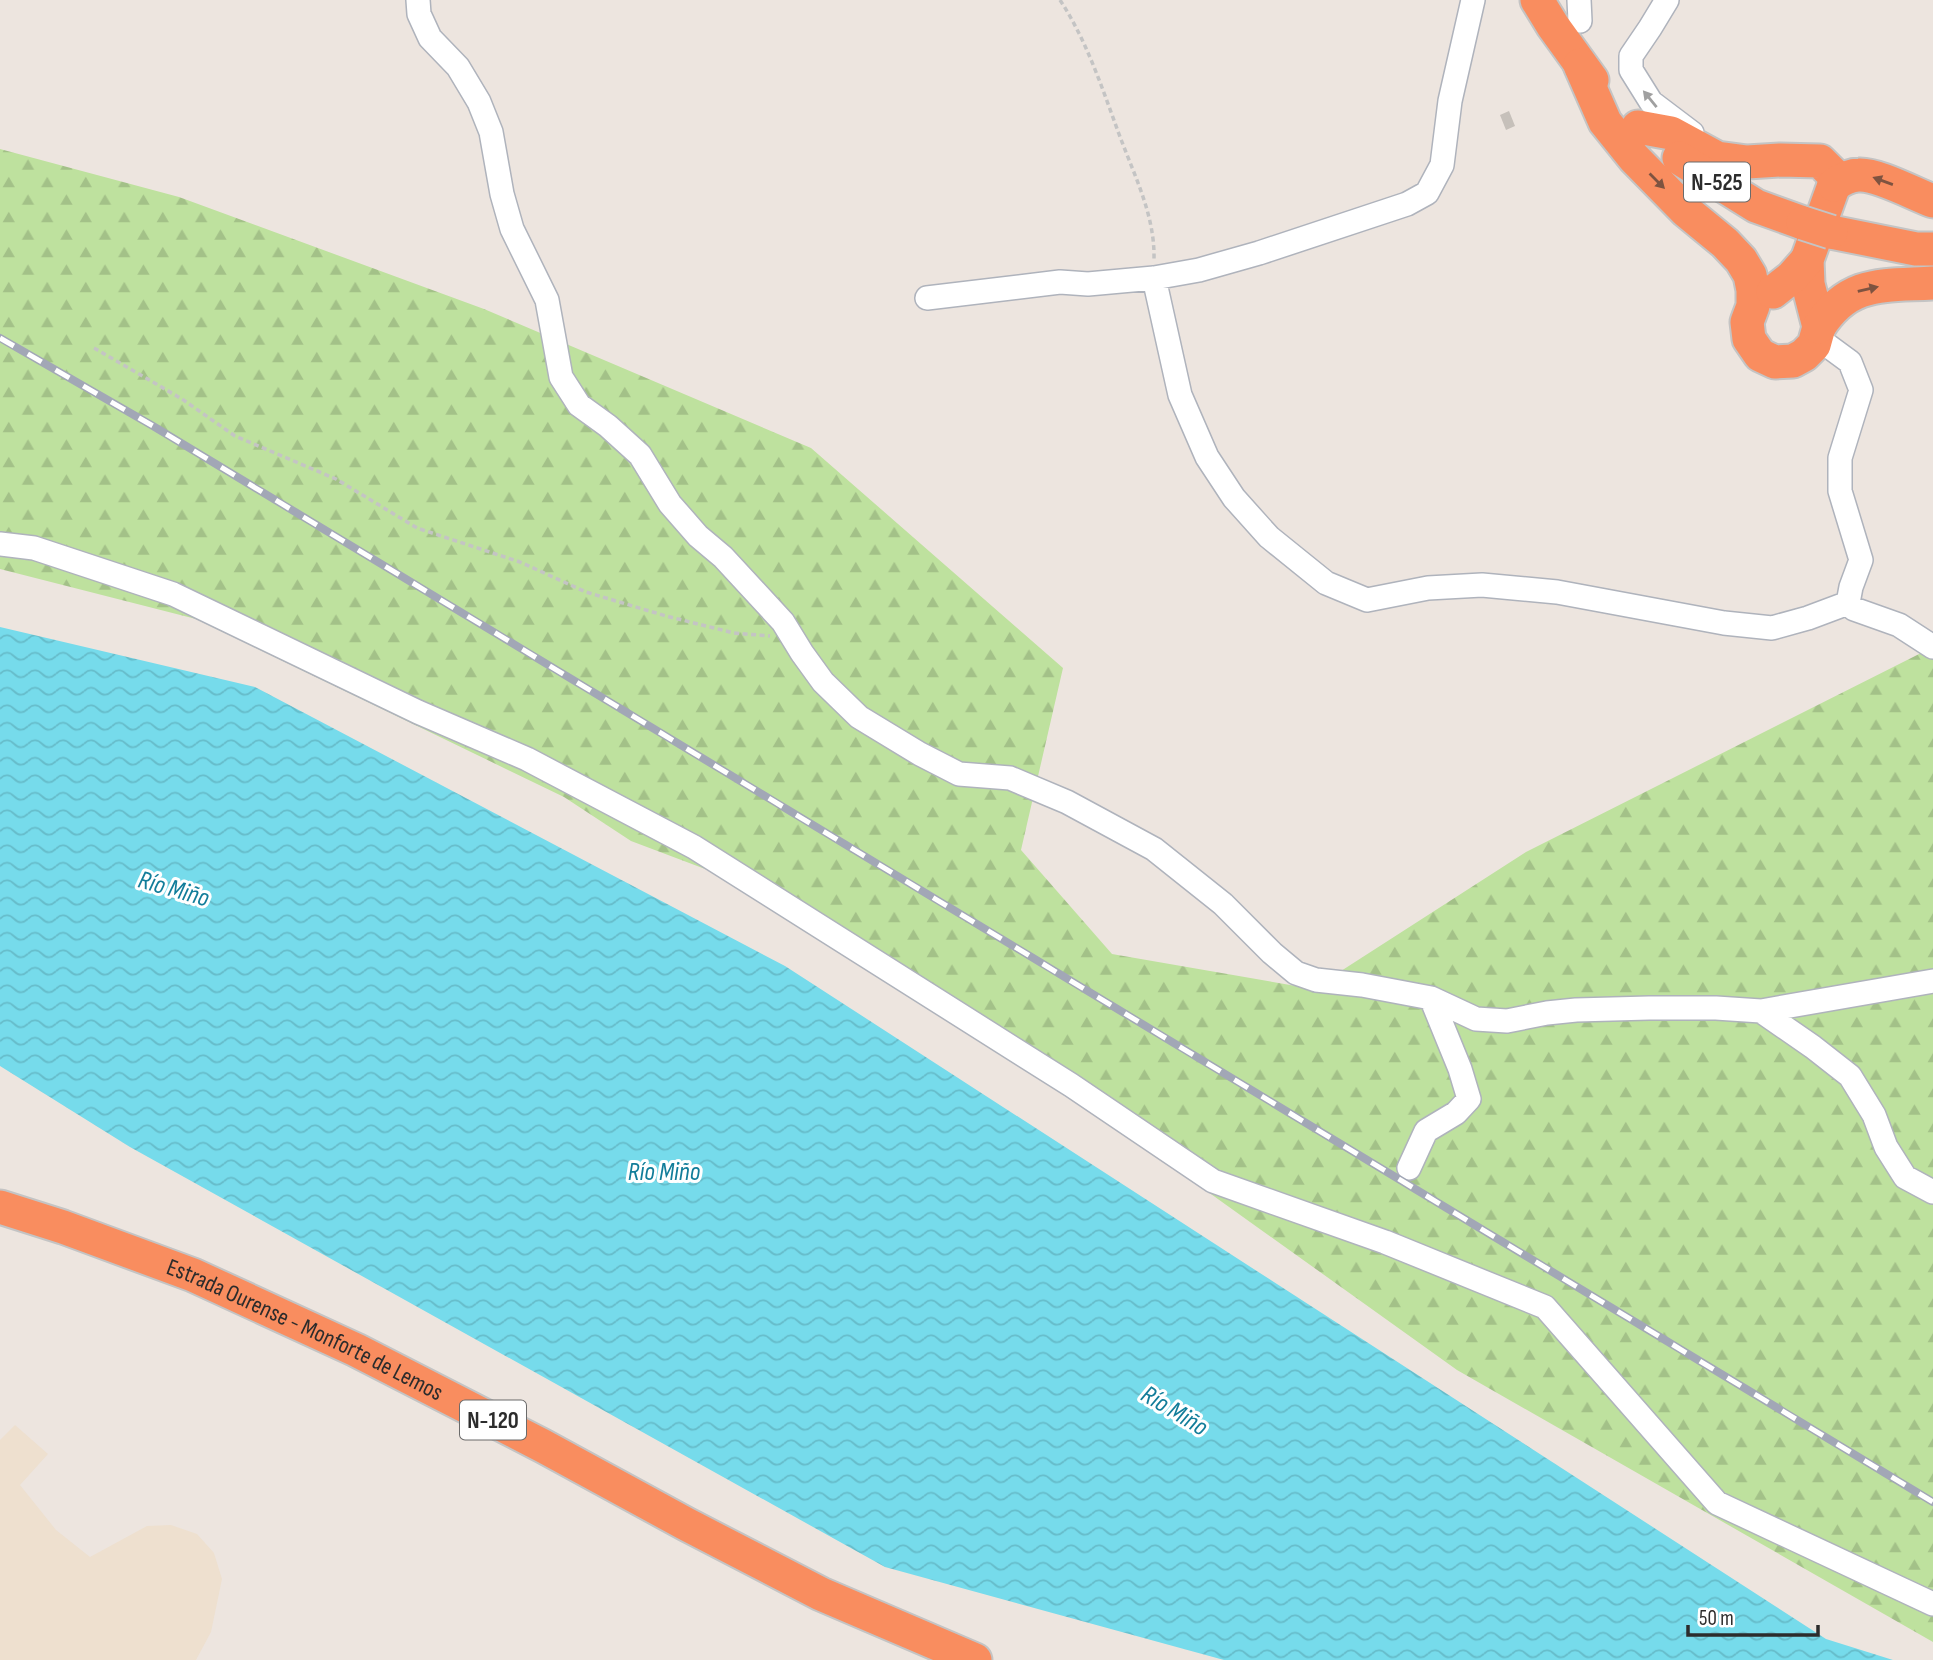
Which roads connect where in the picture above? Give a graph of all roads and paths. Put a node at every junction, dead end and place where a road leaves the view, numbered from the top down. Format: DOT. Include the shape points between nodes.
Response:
graph roads {
  1 [pos="418,0"];
  2 [pos="1060,0"];
  3 [pos="1473,0"];
  4 [pos="1537,0"];
  5 [pos="1667,0"];
  6 [pos="1580,65"];
  7 [pos="1638,127"];
  8 [pos="1834,180"];
  9 [pos="1933,201"];
  10 [pos="1933,249"];
  11 [pos="1807,260"];
  12 [pos="1154,278"];
  13 [pos="1933,283"];
  14 [pos="928,298"];
  15 [pos="1763,299"];
  16 [pos="1816,324"];
  17 [pos="93,348"];
  18 [pos="0,544"];
  19 [pos="1849,603"];
  20 [pos="793,637"];
  21 [pos="1933,647"];
  22 [pos="1933,981"];
  23 [pos="1431,999"];
  24 [pos="1761,1011"];
  25 [pos="1409,1168"];
  26 [pos="1933,1192"];
  27 [pos="0,1207"];
  28 [pos="1933,1604"];
  29 [pos="975,1660"];
  1 -- 20 [label="street" via="430,38 458,66 491,132 512,229 547,300 561,377 579,405 640,455 670,504 755,590"];
  2 -- 12 [label="path" via="1100,80 1143,193 1154,247"];
  3 -- 12 [label="street" via="1441,164 1427,193 1374,216 1259,253"];
  4 -- 6 [label="highway, N-525"];
  8 -- 5 [label="street, one-way" via="1822,154 1801,148 1729,153 1675,122 1651,102 1631,70 1631,56"];
  6 -- 7 [label="highway, N-525"];
  6 -- 15 [label="highway, one-way" via="1605,122 1686,211 1741,260"];
  7 -- 8 [label="highway" via="1671,134 1717,158 1820,161"];
  7 -- 10 [label="highway, N-525" via="1756,206 1817,228"];
  9 -- 8 [label="highway, one-way" via="1860,174"];
  8 -- 11 [label="highway"];
  11 -- 15 [label="highway"];
  11 -- 16 [label="highway"];
  12 -- 14 [label="street" via="1059,282"];
  12 -- 19 [label="street" via="1180,395 1207,457 1234,498 1269,537 1326,583 1367,600 1428,588 1482,585 1556,592 1772,628"];
  16 -- 13 [label="highway, one-way" via="1857,291"];
  15 -- 16 [label="highway" via="1779,290 1806,298"];
  15 -- 16 [label="highway" via="1746,322 1749,339 1760,355 1775,362 1804,355 1814,345"];
  16 -- 19 [label="street" via="1850,362 1861,390 1840,458 1840,491 1861,560"];
  17 -- 20 [label="path" via="182,399 235,436 336,479 417,528 520,562 586,592 666,616 734,633"];
  18 -- 28 [label="street" via="34,548 173,594 527,759 694,847 1071,1085 1213,1181 1385,1242 1545,1307 1717,1503"];
  19 -- 21 [label="street" via="1854,610 1899,625"];
  20 -- 23 [label="street" via="823,682 859,717 959,774 1010,778 1067,802 1154,849 1223,904 1296,973"];
  22 -- 24 [label="street"];
  23 -- 24 [label="street" via="1476,1019 1507,1021 1576,1010 1716,1007"];
  23 -- 25 [label="street" via="1469,1099 1426,1131"];
  24 -- 26 [label="street" via="1850,1076 1905,1177"];
  27 -- 29 [label="highway, Estrada Ourense - Monforte de Lemos / N-120" via="193,1275 318,1333 821,1594"];
}
